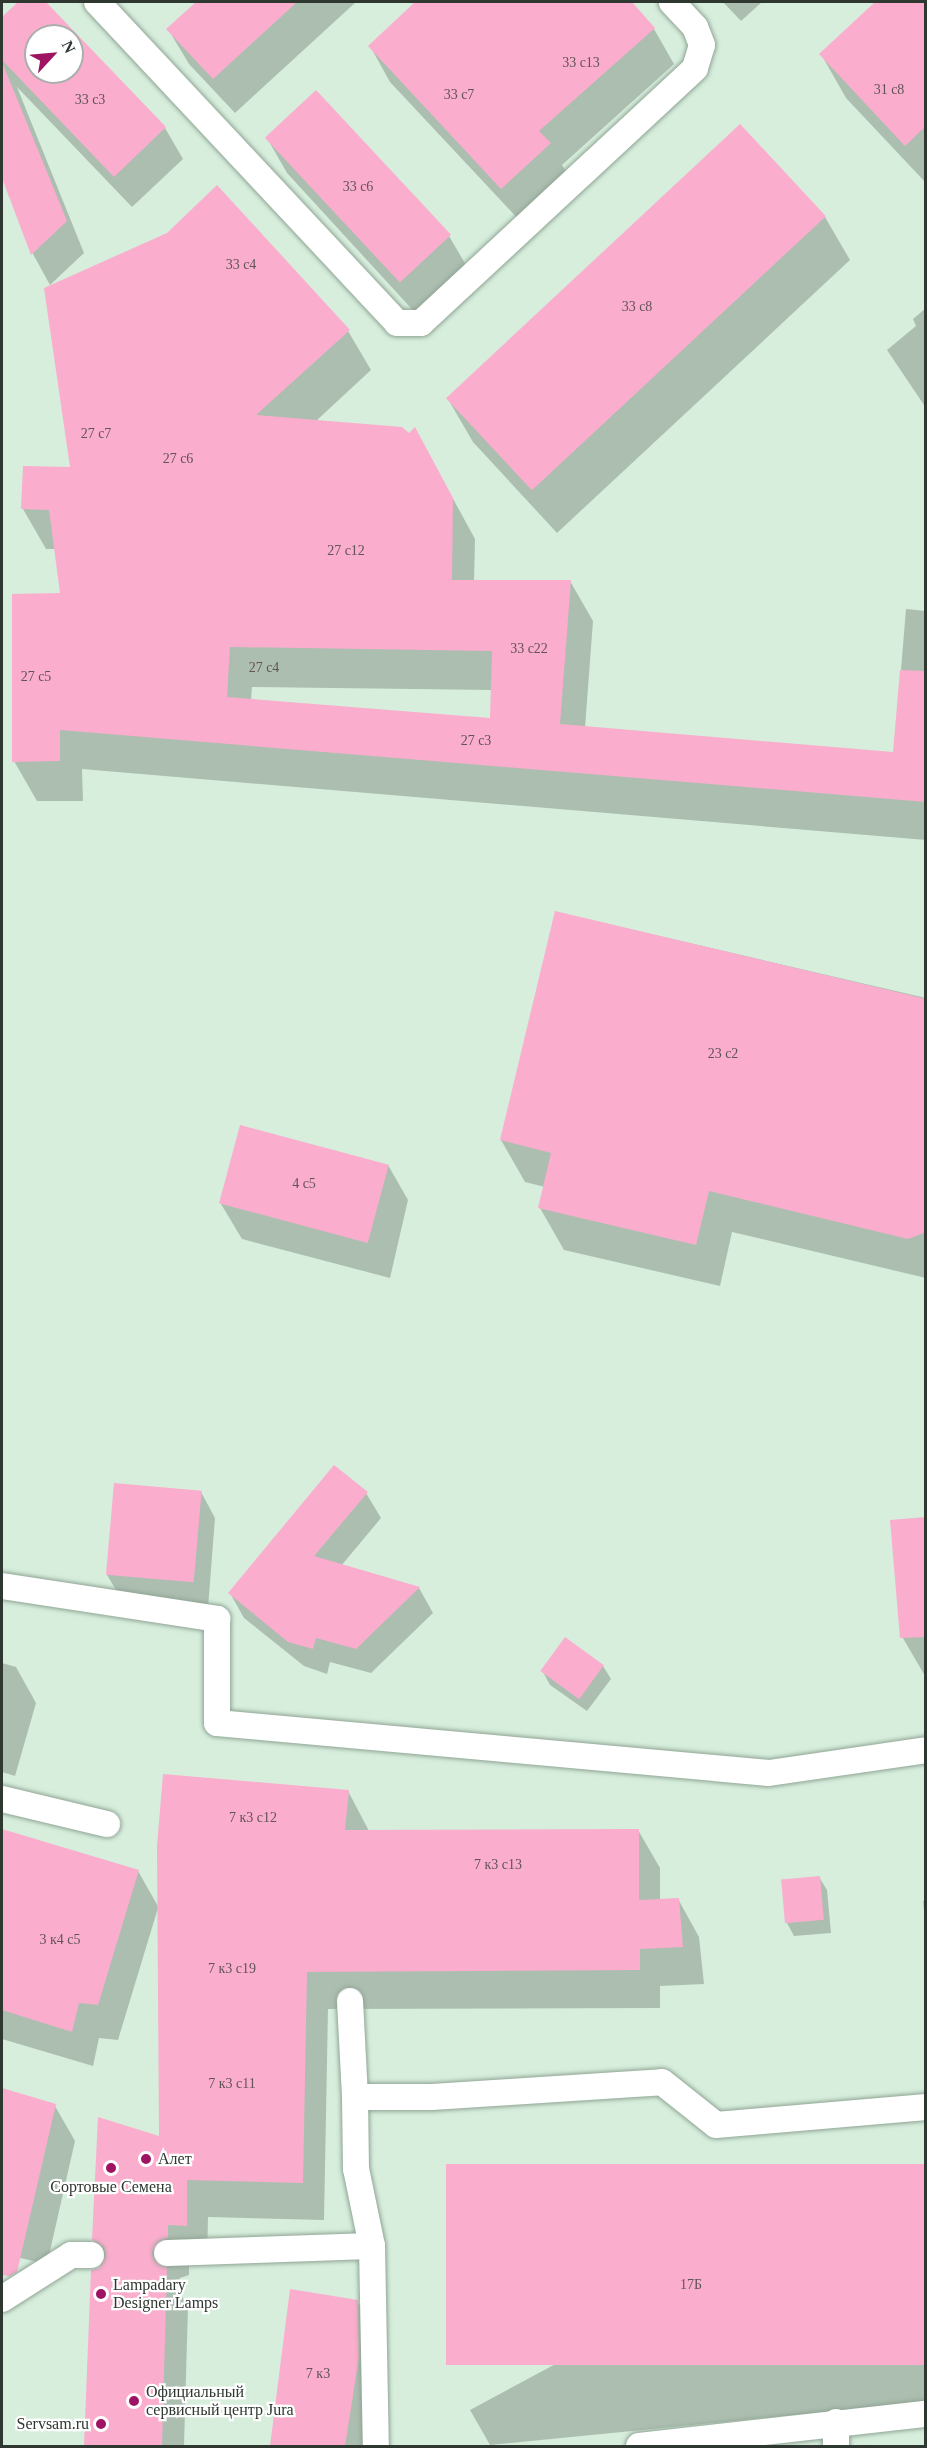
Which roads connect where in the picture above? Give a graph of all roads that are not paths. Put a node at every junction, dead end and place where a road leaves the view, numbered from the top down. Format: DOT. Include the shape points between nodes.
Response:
graph roads {
  1 [pos="97,2"];
  2 [pos="672,2"];
  3 [pos="2,1586"];
  4 [pos="926,1750"];
  5 [pos="2,1799"];
  6 [pos="107,1824"];
  7 [pos="350,2001"];
  8 [pos="355,2097"];
  9 [pos="926,2107"];
  10 [pos="372,2246"];
  11 [pos="167,2253"];
  12 [pos="91,2255"];
  13 [pos="2,2299"];
  14 [pos="926,2414"];
  15 [pos="836,2434"];
  16 [pos="376,2446"];
  17 [pos="639,2446"];
  1 -- 2 [label="lane" via="397,323 421,322 428,317 695,68 702,45 695,27"];
  3 -- 4 [label="lane" via="217,1619 217,1723 769,1773"];
  5 -- 6 [label="lane"];
  7 -- 8 [label="lane"];
  8 -- 9 [label="lane" via="432,2097 663,2082 716,2125"];
  8 -- 10 [label="lane" via="356,2169"];
  10 -- 11 [label="lane"];
  10 -- 16 [label="lane"];
  12 -- 13 [label="lane" via="71,2255"];
  14 -- 15 [label="lane"];
  15 -- 17 [label="lane"];
}
